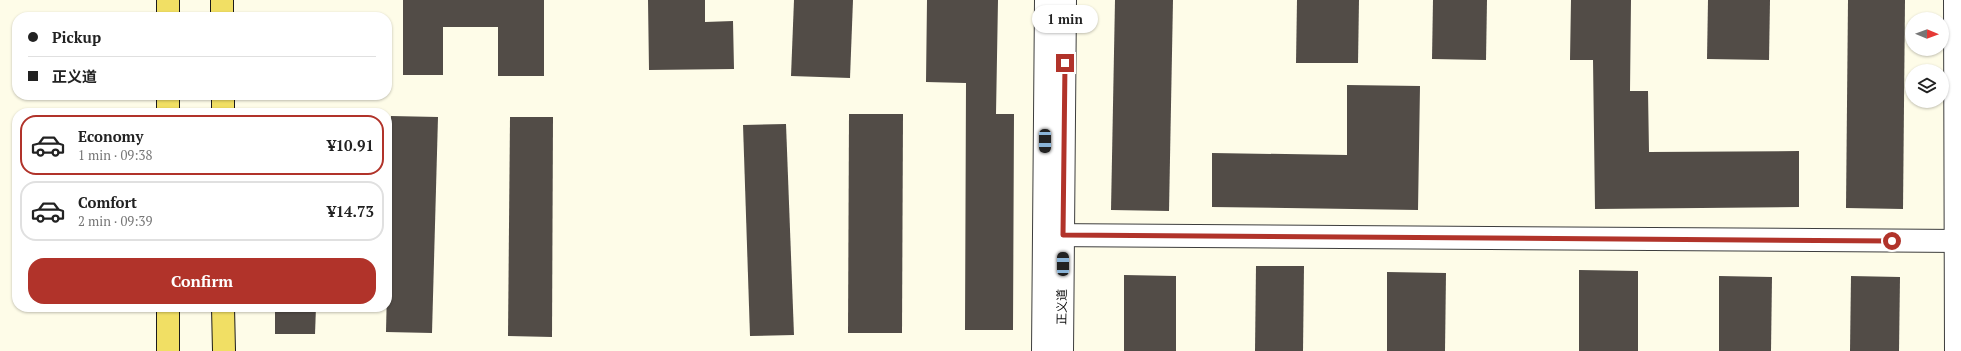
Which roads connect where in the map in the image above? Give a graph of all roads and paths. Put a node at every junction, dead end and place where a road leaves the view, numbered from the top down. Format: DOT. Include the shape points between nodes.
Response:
graph roads {
  1 [pos="168,0"];
  2 [pos="222,0"];
  3 [pos="1046,0"];
  4 [pos="1065,0"];
  5 [pos="1955,0"];
  6 [pos="168,12"];
  7 [pos="222,12"];
  8 [pos="1054,235"];
  9 [pos="1959,241"];
  10 [pos="168,312"];
  11 [pos="224,312"];
  12 [pos="168,351"];
  13 [pos="224,351"];
  14 [pos="1043,351"];
  15 [pos="1062,351"];
  16 [pos="1956,351"];
  1 -- 6 [label="main road"];
  2 -- 7 [label="main road"];
  3 -- 8 [label="street, 正义道"];
  4 -- 8 [label="street, 正义道"];
  5 -- 9 [label="street"];
  8 -- 9 [label="street"];
  8 -- 14 [label="street, 正义道"];
  8 -- 15 [label="street, 正义道"];
  9 -- 16 [label="street"];
  10 -- 12 [label="main road"];
  11 -- 13 [label="main road"];
}
